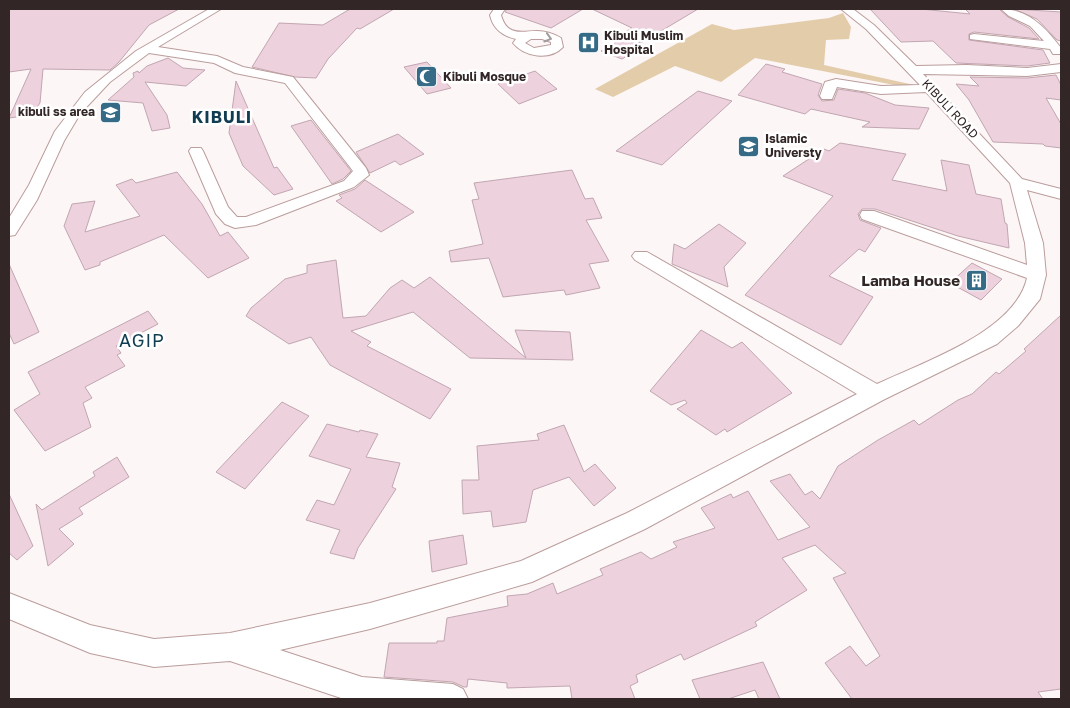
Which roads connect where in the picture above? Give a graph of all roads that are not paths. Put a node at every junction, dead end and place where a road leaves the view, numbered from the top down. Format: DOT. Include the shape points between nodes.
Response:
graph roads {
  1 [pos="216,9"];
  2 [pos="500,9"];
  3 [pos="846,9"];
  4 [pos="1006,9"];
  5 [pos="974,37"];
  6 [pos="523,38"];
  7 [pos="1053,46"];
  8 [pos="146,50"];
  9 [pos="1061,57"];
  10 [pos="1061,68"];
  11 [pos="913,70"];
  12 [pos="930,88"];
  13 [pos="827,96"];
  14 [pos="196,151"];
  15 [pos="1017,182"];
  16 [pos="1061,194"];
  17 [pos="868,215"];
  18 [pos="9,231"];
  19 [pos="641,256"];
  20 [pos="1037,275"];
  21 [pos="876,394"];
  22 [pos="9,606"];
  23 [pos="230,647"];
  24 [pos="453,699"];
  1 -- 8 [label="street"];
  2 -- 6 [label="street" via="495,16 503,30"];
  3 -- 11 [label="street, KIBULI ROAD" via="870,27"];
  4 -- 7 [label="street" via="1033,24"];
  5 -- 7 [label="street"];
  6 -- 6 [label="street, one-way" via="541,35 557,40 557,47 548,52 535,52 519,44"];
  7 -- 9 [label="street"];
  8 -- 14 [label="street" via="217,60 239,70 290,80 330,129 361,175 349,184 250,221 236,222 228,219 220,209"];
  8 -- 18 [label="street" via="117,68 74,112"];
  10 -- 11 [label="street" via="1027,72"];
  11 -- 12 [label="street, KIBULI ROAD"];
  12 -- 13 [label="street" via="881,90 836,83 830,85"];
  12 -- 15 [label="street, KIBULI ROAD"];
  15 -- 16 [label="street"];
  15 -- 20 [label="street" via="1034,243"];
  17 -- 20 [label="street"];
  19 -- 21 [label="street"];
  20 -- 21 [label="street" via="1033,294 1011,321 990,339"];
  21 -- 23 [label="street" via="636,521 523,573 370,616"];
  22 -- 23 [label="street" via="90,639 154,653"];
  23 -- 24 [label="street" via="362,691"];
}
